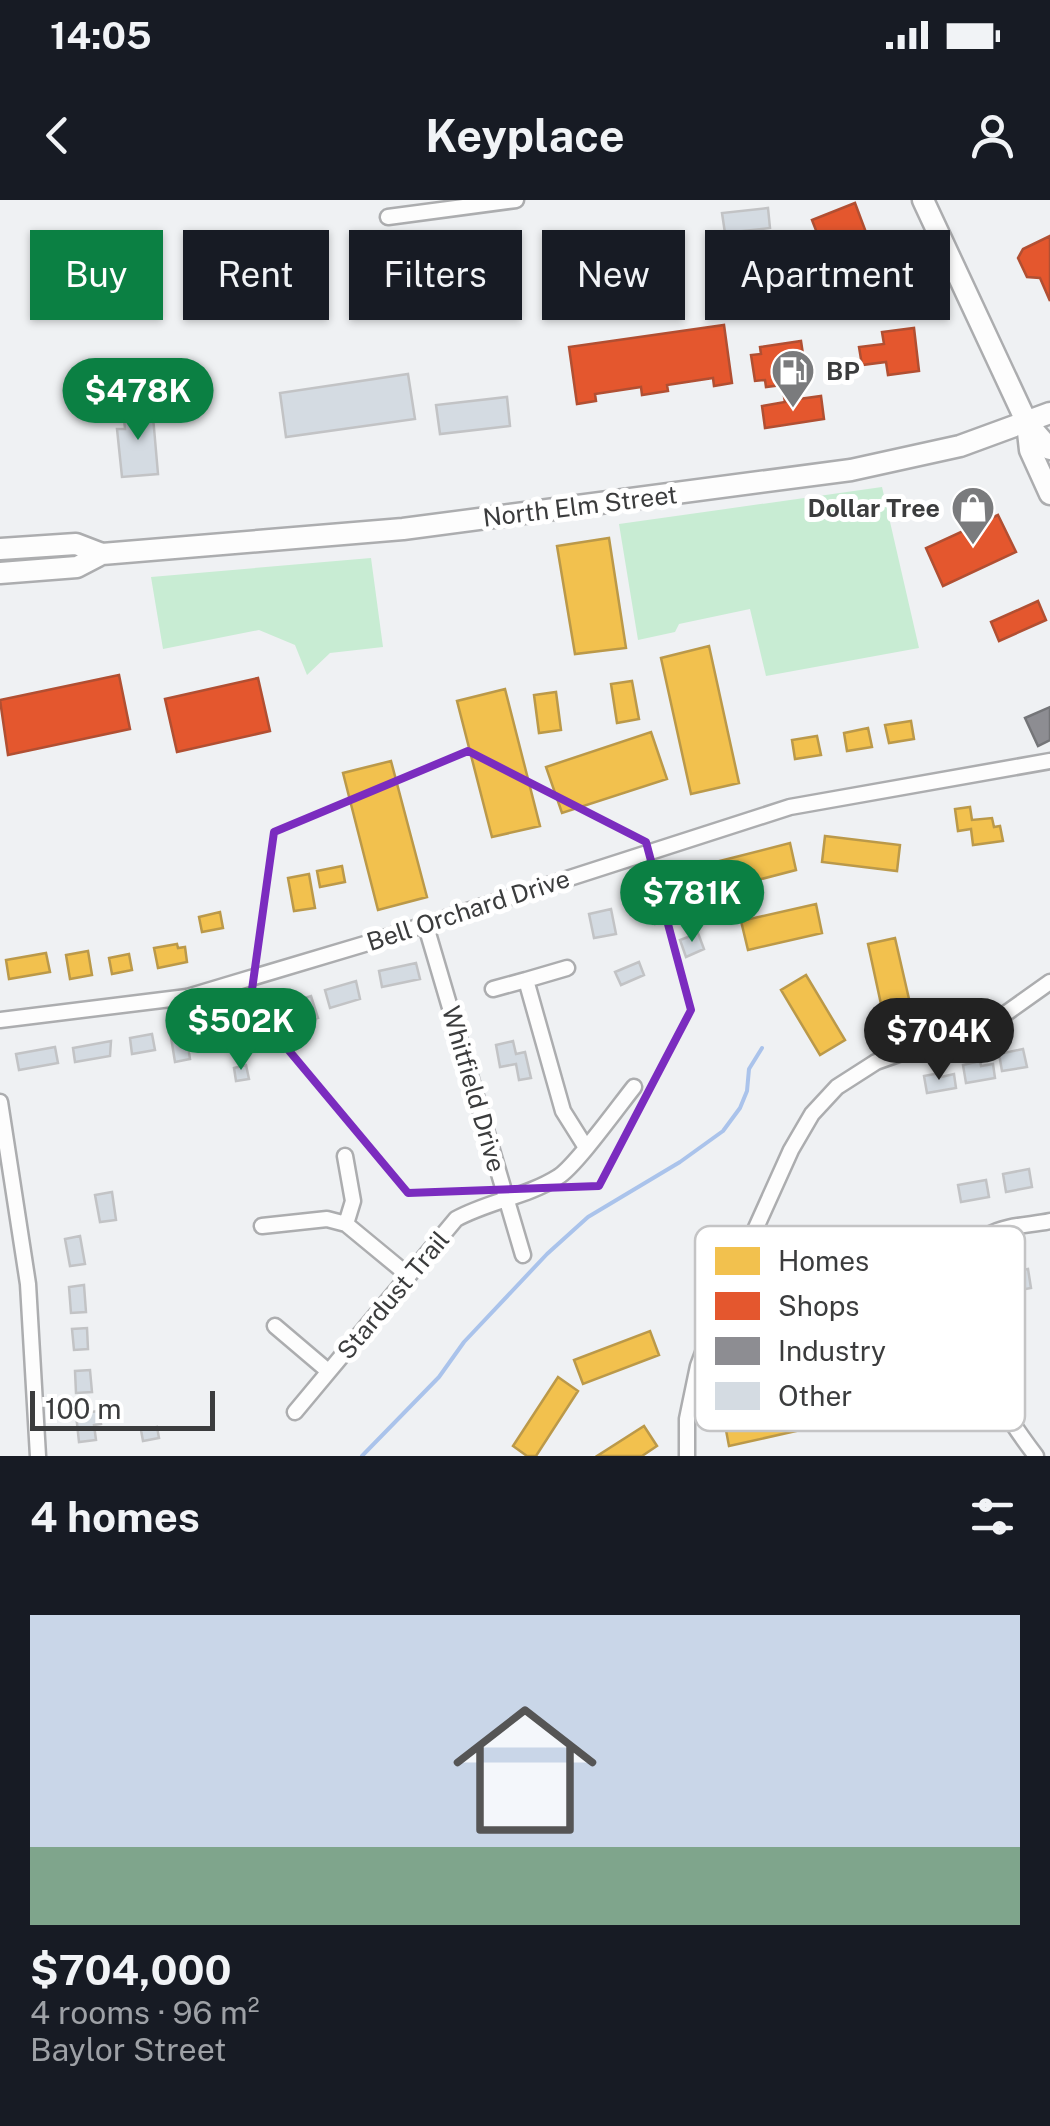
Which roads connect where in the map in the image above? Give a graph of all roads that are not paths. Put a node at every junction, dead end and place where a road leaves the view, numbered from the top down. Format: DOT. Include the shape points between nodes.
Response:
graph roads {
  1 [pos="516,200"];
  2 [pos="922,200"];
  3 [pos="388,217"];
  4 [pos="1050,414"];
  5 [pos="1027,423"];
  6 [pos="1050,449"];
  7 [pos="1050,494"];
  8 [pos="0,549"];
  9 [pos="102,554"];
  10 [pos="0,573"];
  11 [pos="1050,762"];
  12 [pos="425,924"];
  13 [pos="567,968"];
  14 [pos="526,980"];
  15 [pos="1050,982"];
  16 [pos="494,989"];
  17 [pos="0,1020"];
  18 [pos="634,1087"];
  19 [pos="0,1102"];
  20 [pos="585,1146"];
  21 [pos="346,1156"];
  22 [pos="506,1199"];
  23 [pos="1050,1221"];
  24 [pos="346,1224"];
  25 [pos="262,1226"];
  26 [pos="757,1226"];
  27 [pos="1024,1226"];
  28 [pos="523,1255"];
  29 [pos="409,1276"];
  30 [pos="275,1326"];
  31 [pos="328,1372"];
  32 [pos="695,1379"];
  33 [pos="295,1412"];
  34 [pos="1019,1431"];
  35 [pos="38,1456"];
  36 [pos="687,1456"];
  37 [pos="1036,1456"];
  1 -- 3 [label="street"];
  2 -- 5 [label="main road"];
  4 -- 5 [label="main road, North Elm Street"];
  5 -- 6 [label="main road"];
  5 -- 7 [label="main road" via="1030,450"];
  5 -- 9 [label="main road, North Elm Street" via="960,446 836,472 403,529"];
  8 -- 9 [label="main road, North Elm Street" via="76,544"];
  9 -- 10 [label="main road, North Elm Street" via="78,567"];
  11 -- 12 [label="street, Bell Orchard Drive" via="790,807"];
  12 -- 17 [label="street, Bell Orchard Drive" via="186,998"];
  12 -- 22 [label="street, Whitfield Drive"];
  13 -- 14 [label="street"];
  14 -- 16 [label="street"];
  14 -- 20 [label="street" via="564,1110"];
  15 -- 26 [label="street" via="998,1020 876,1062 837,1087 791,1150"];
  18 -- 20 [label="street, Stardust Trail"];
  19 -- 35 [label="street" via="28,1284"];
  20 -- 22 [label="street, Stardust Trail" via="563,1175"];
  21 -- 24 [label="street" via="353,1201"];
  22 -- 28 [label="street, Whitfield Drive"];
  22 -- 29 [label="street, Stardust Trail" via="456,1219"];
  23 -- 27 [label="street"];
  24 -- 25 [label="street" via="327,1219"];
  24 -- 29 [label="street"];
  29 -- 31 [label="street, Stardust Trail"];
  30 -- 31 [label="street"];
  31 -- 33 [label="street, Stardust Trail"];
  32 -- 36 [label="street"];
  34 -- 37 [label="street"];
}
